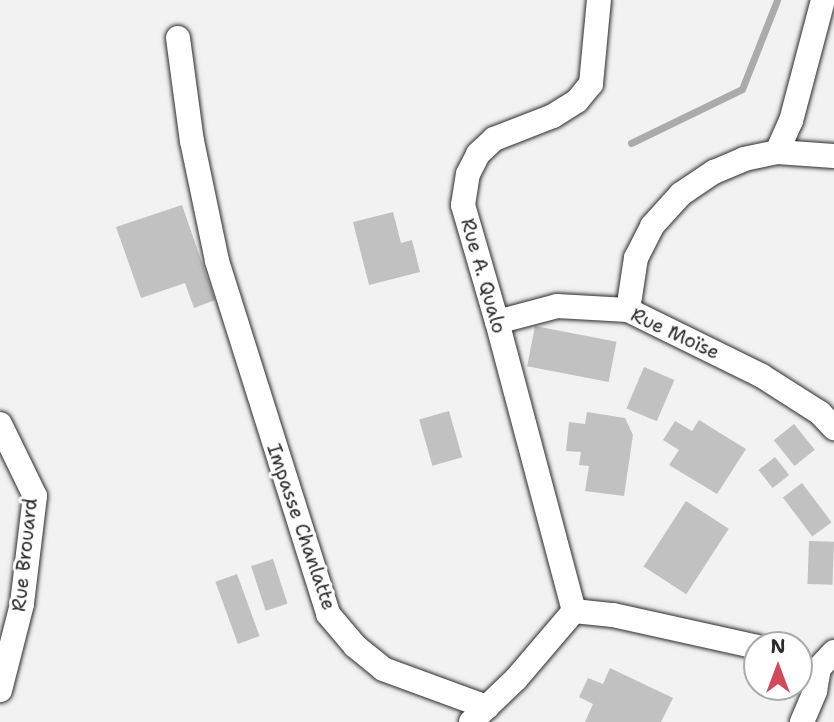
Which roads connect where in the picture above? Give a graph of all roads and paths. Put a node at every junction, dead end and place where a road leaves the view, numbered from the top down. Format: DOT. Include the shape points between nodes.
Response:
graph roads {
  1 [pos="823,0"];
  2 [pos="597,1"];
  3 [pos="178,38"];
  4 [pos="777,152"];
  5 [pos="834,156"];
  6 [pos="628,310"];
  7 [pos="497,322"];
  8 [pos="0,424"];
  9 [pos="834,428"];
  10 [pos="574,611"];
  11 [pos="743,644"];
  12 [pos="817,659"];
  13 [pos="0,690"];
  14 [pos="479,714"];
  15 [pos="802,722"];
  1 -- 4 [label="street" via="791,121"];
  2 -- 7 [label="street, Rue A. Qualo" via="591,84 577,102 553,116 494,139 478,154 468,174 463,205"];
  3 -- 14 [label="street, Impasse Chanlatte" via="192,141 217,261 328,614 355,646 383,669"];
  4 -- 5 [label="street"];
  4 -- 6 [label="street" via="714,172 666,207 636,258"];
  6 -- 7 [label="street, Rue Moïse" via="556,306"];
  6 -- 9 [label="street, Rue Moïse" via="762,376 820,413"];
  7 -- 10 [label="street, Rue A. Qualo"];
  8 -- 13 [label="street, Rue Brouard" via="35,496 22,604"];
  10 -- 11 [label="street" via="613,615"];
  10 -- 14 [label="street"];
  12 -- 15 [label="street" via="815,691"];
}
